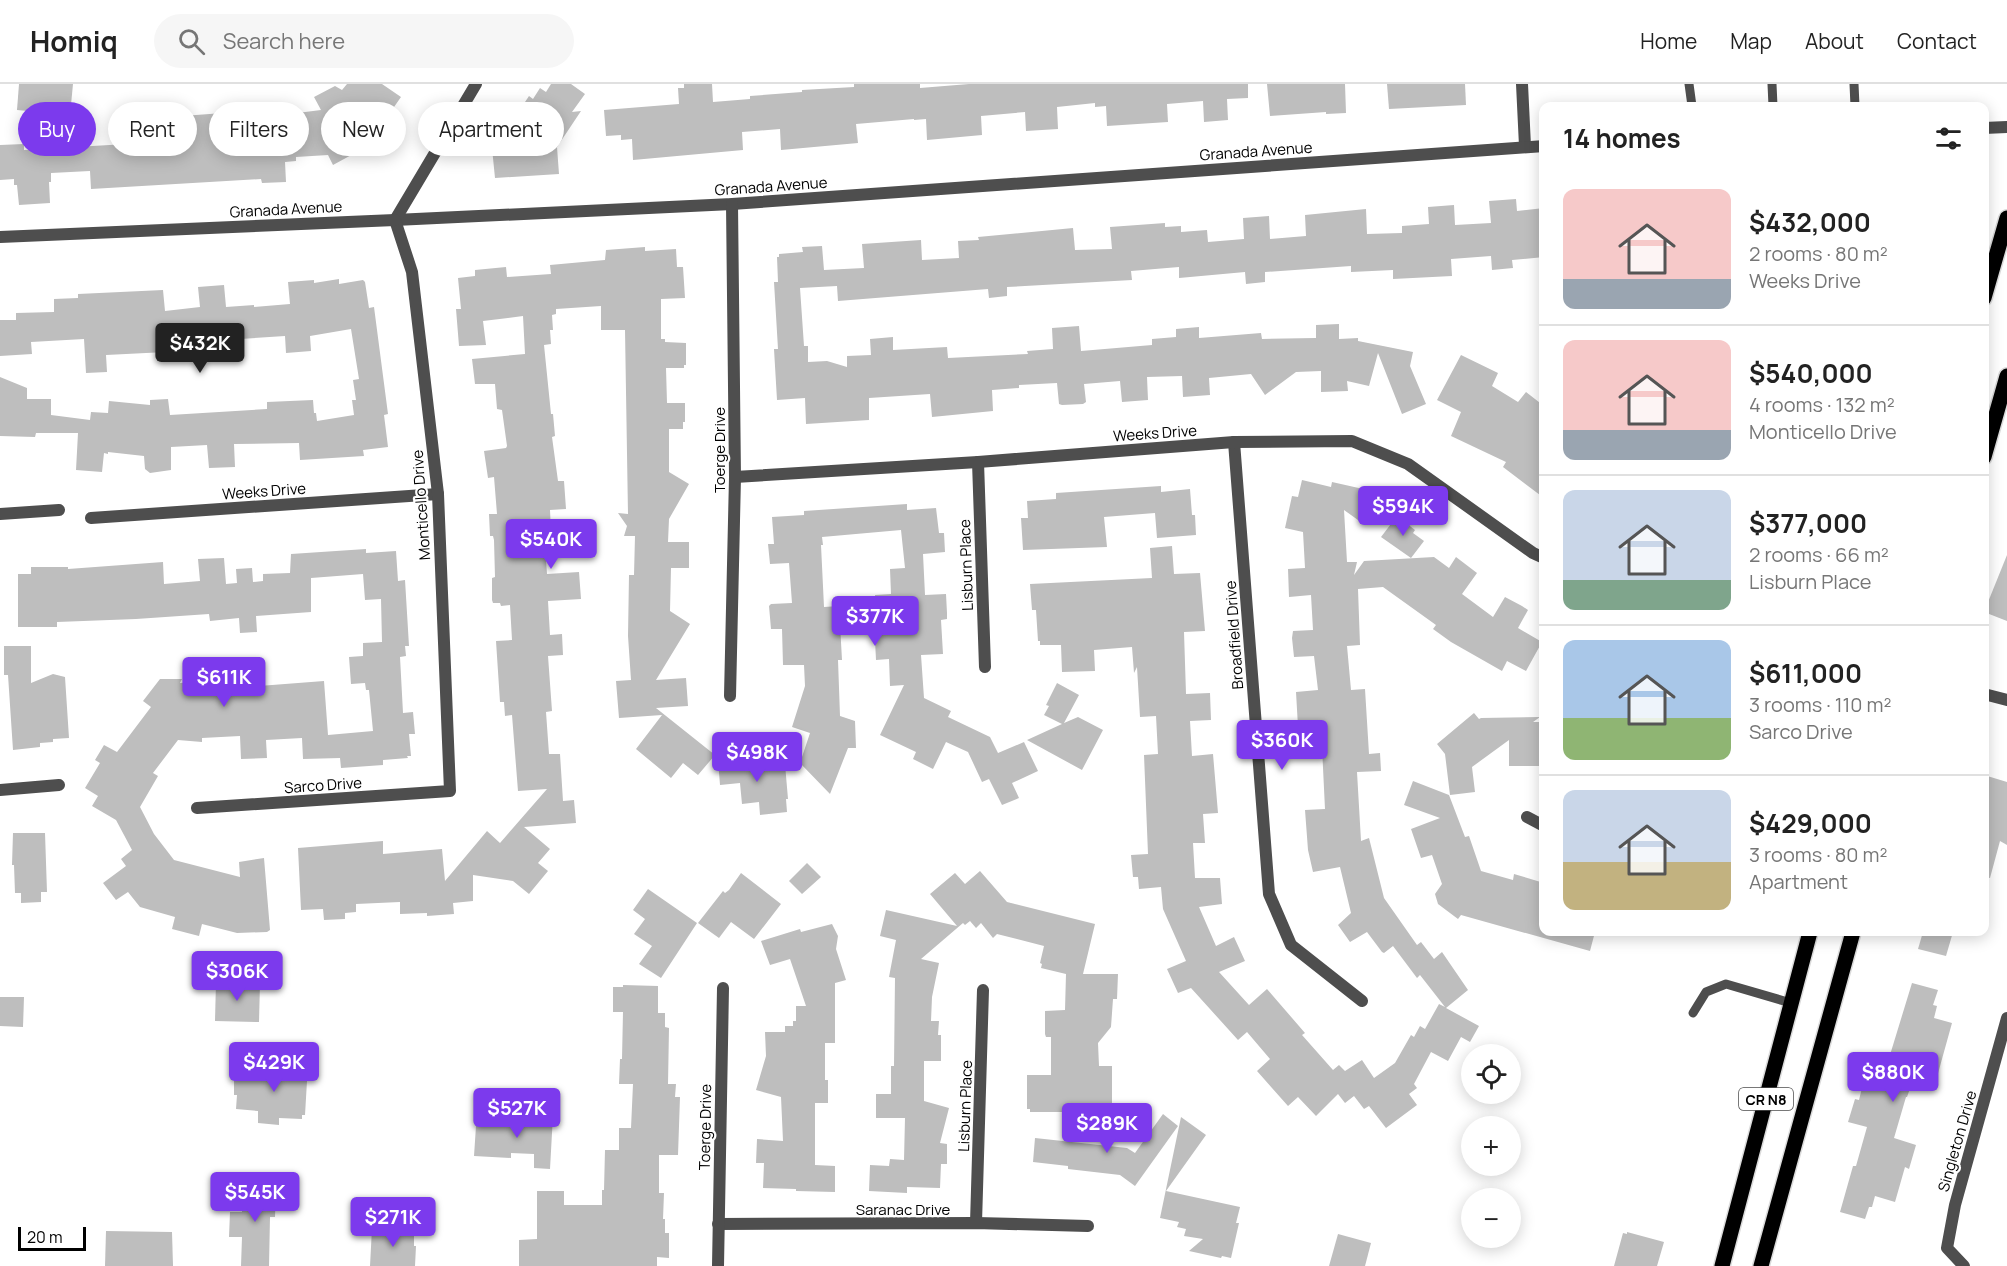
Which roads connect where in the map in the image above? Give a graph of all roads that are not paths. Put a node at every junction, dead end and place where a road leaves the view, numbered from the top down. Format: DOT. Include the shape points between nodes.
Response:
graph roads {
  1 [pos="476,84"];
  2 [pos="1522,84"];
  3 [pos="1689,84"];
  4 [pos="1772,84"];
  5 [pos="1854,84"];
  6 [pos="1691,102"];
  7 [pos="1773,102"];
  8 [pos="1855,102"];
  9 [pos="2007,127"];
  10 [pos="1989,128"];
  11 [pos="1525,146"];
  12 [pos="1539,146"];
  13 [pos="732,204"];
  14 [pos="2007,218"];
  15 [pos="395,219"];
  16 [pos="0,237"];
  17 [pos="1989,281"];
  18 [pos="2007,375"];
  19 [pos="1989,439"];
  20 [pos="1234,442"];
  21 [pos="978,462"];
  22 [pos="735,477"];
  23 [pos="438,494"];
  24 [pos="59,510"];
  25 [pos="0,514"];
  26 [pos="91,518"];
  27 [pos="1539,556"];
  28 [pos="985,667"];
  29 [pos="1989,695"];
  30 [pos="730,696"];
  31 [pos="2007,700"];
  32 [pos="59,785"];
  33 [pos="0,790"];
  34 [pos="450,791"];
  35 [pos="197,808"];
  36 [pos="1527,817"];
  37 [pos="1539,823"];
  38 [pos="1809,936"];
  39 [pos="1852,936"];
  40 [pos="723,988"];
  41 [pos="983,990"];
  42 [pos="1362,1001"];
  43 [pos="1791,1003"];
  44 [pos="1694,1013"];
  45 [pos="2007,1018"];
  46 [pos="976,1223"];
  47 [pos="718,1224"];
  48 [pos="1088,1226"];
  49 [pos="718,1266"];
  50 [pos="1722,1266"];
  51 [pos="1761,1266"];
  52 [pos="1964,1266"];
  1 -- 15 [label="street"];
  2 -- 11 [label="street"];
  3 -- 6 [label="lane"];
  4 -- 7 [label="lane"];
  5 -- 8 [label="lane"];
  9 -- 10 [label="street"];
  11 -- 12 [label="street, Granada Avenue"];
  11 -- 13 [label="street, Granada Avenue"];
  13 -- 15 [label="street, Granada Avenue"];
  13 -- 22 [label="street, Toerge Drive"];
  14 -- 17 [label="main road"];
  15 -- 16 [label="street, Granada Avenue"];
  15 -- 23 [label="street, Monticello Drive" via="412,273"];
  18 -- 19 [label="main road"];
  20 -- 21 [label="street, Weeks Drive"];
  20 -- 27 [label="street, Weeks Drive" via="1352,441 1408,464"];
  20 -- 42 [label="street, Broadfield Drive" via="1269,894 1291,945"];
  21 -- 22 [label="street, Weeks Drive"];
  21 -- 28 [label="street, Lisburn Place"];
  22 -- 30 [label="street, Toerge Drive"];
  23 -- 26 [label="street, Weeks Drive"];
  23 -- 34 [label="street, Monticello Drive"];
  24 -- 25 [label="street"];
  29 -- 31 [label="street"];
  32 -- 33 [label="street"];
  34 -- 35 [label="street, Sarco Drive"];
  36 -- 37 [label="street"];
  38 -- 43 [label="main road, CR N8"];
  39 -- 51 [label="main road, CR N8"];
  40 -- 47 [label="street, Toerge Drive"];
  41 -- 46 [label="street, Lisburn Place"];
  43 -- 44 [label="lane" via="1726,984 1706,992"];
  43 -- 50 [label="main road, CR N8"];
  45 -- 52 [label="street, Singleton Drive" via="1955,1205 1947,1248"];
  46 -- 47 [label="street, Saranac Drive"];
  46 -- 48 [label="street, Saranac Drive"];
  47 -- 49 [label="street, Toerge Drive"];
}
